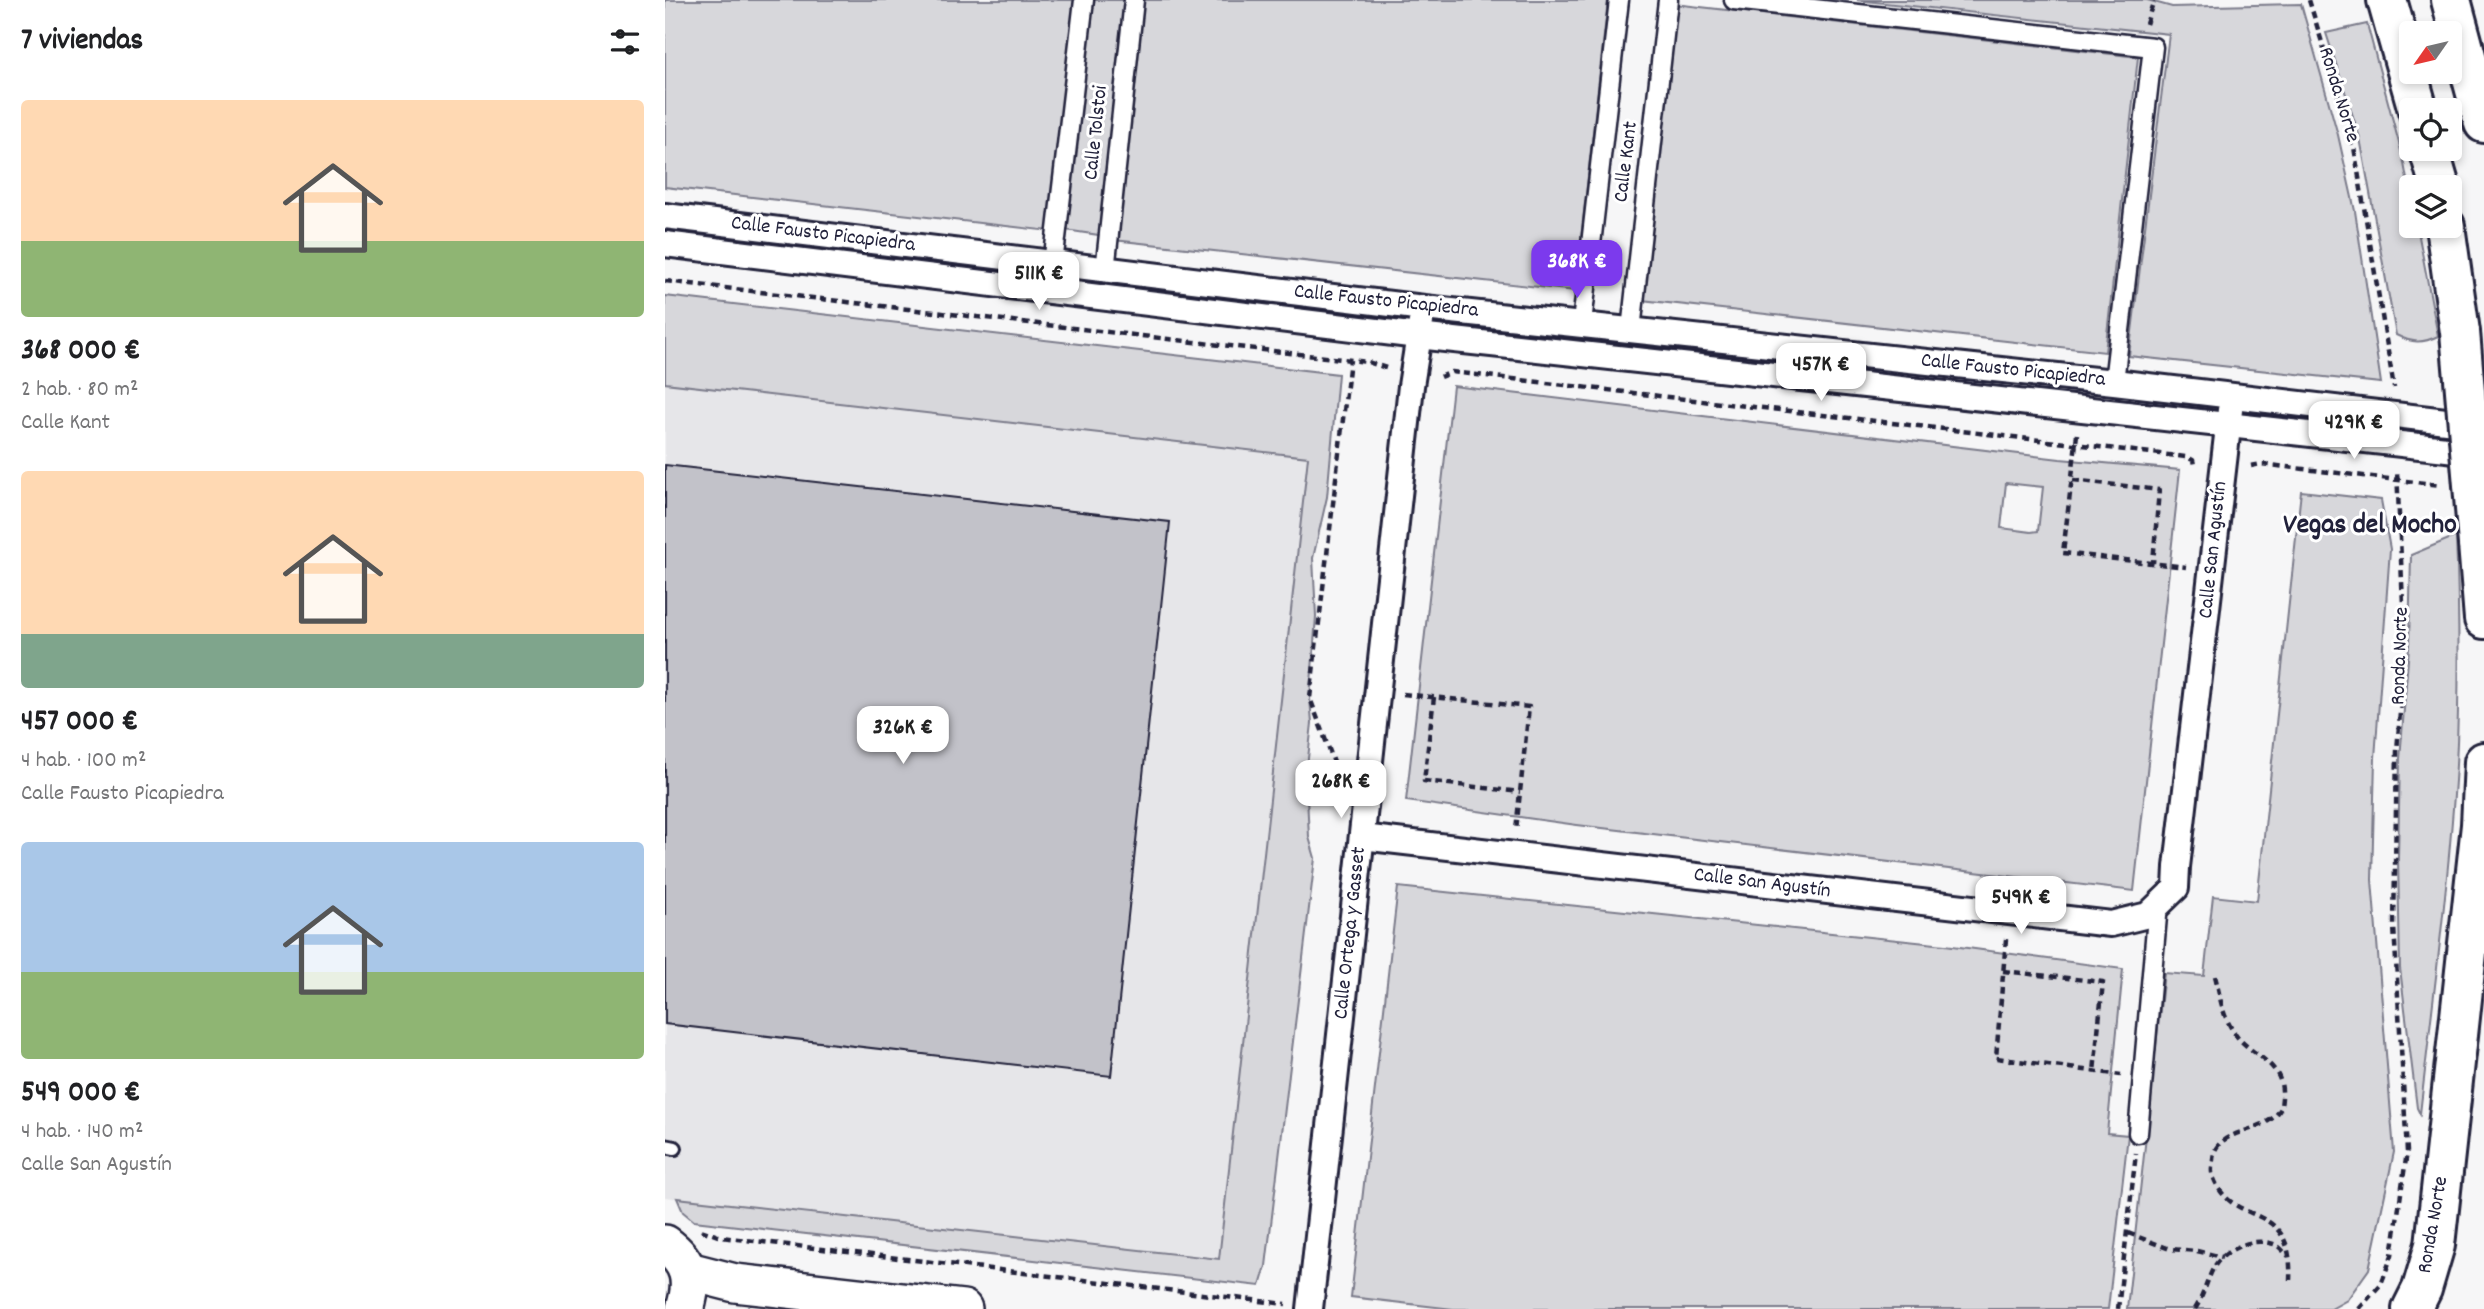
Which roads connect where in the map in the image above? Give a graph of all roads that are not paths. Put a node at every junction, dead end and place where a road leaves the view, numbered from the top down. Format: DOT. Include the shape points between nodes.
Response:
graph roads {
  1 [pos="1084,0"];
  2 [pos="1134,0"];
  3 [pos="1619,0"];
  4 [pos="1668,0"];
  5 [pos="1734,0"];
  6 [pos="2451,0"];
  7 [pos="2390,8"];
  8 [pos="2415,98"];
  9 [pos="2484,123"];
  10 [pos="665,216"];
  11 [pos="2447,238"];
  12 [pos="665,244"];
  13 [pos="1053,264"];
  14 [pos="1105,271"];
  15 [pos="1423,308"];
  16 [pos="1582,323"];
  17 [pos="1631,330"];
  18 [pos="1418,336"];
  19 [pos="2114,382"];
  20 [pos="2231,396"];
  21 [pos="2228,425"];
  22 [pos="2484,426"];
  23 [pos="2484,453"];
  24 [pos="2484,619"];
  25 [pos="2484,762"];
  26 [pos="1362,837"];
  27 [pos="2158,905"];
  28 [pos="2139,1133"];
  29 [pos="676,1257"];
  30 [pos="685,1309"];
  31 [pos="963,1309"];
  32 [pos="1310,1309"];
  33 [pos="2412,1309"];
  1 -- 13 [label="street, Calle Tolstoi"];
  2 -- 14 [label="street, Calle Tolstoi"];
  3 -- 16 [label="street, Calle Kant"];
  4 -- 17 [label="street, Calle Kant"];
  5 -- 19 [label="street" via="2153,47"];
  6 -- 9 [label="highway"];
  7 -- 8 [label="highway"];
  10 -- 13 [label="street, Calle Fausto Picapiedra"];
  11 -- 24 [label="highway, bridge"];
  12 -- 18 [label="street, Calle Fausto Picapiedra"];
  13 -- 14 [label="street, Calle Fausto Picapiedra"];
  14 -- 15 [label="street, Calle Fausto Picapiedra"];
  15 -- 16 [label="street, Calle Fausto Picapiedra"];
  15 -- 18 [label="street, Calle Ortega y Gasset"];
  16 -- 17 [label="street, Calle Fausto Picapiedra"];
  17 -- 19 [label="street, Calle Fausto Picapiedra"];
  18 -- 21 [label="street, Calle Fausto Picapiedra"];
  18 -- 26 [label="street, Calle Ortega y Gasset"];
  19 -- 20 [label="street, Calle Fausto Picapiedra"];
  20 -- 21 [label="street, Calle San Agustín"];
  20 -- 22 [label="street, Calle Fausto Picapiedra"];
  21 -- 23 [label="street, Calle Fausto Picapiedra"];
  21 -- 27 [label="street, Calle San Agustín" via="2176,888"];
  25 -- 33 [label="highway, Ronda Norte" via="2435,1245"];
  26 -- 27 [label="street, Calle San Agustín" via="2111,924 2148,915"];
  26 -- 32 [label="street, Calle Ortega y Gasset"];
  27 -- 28 [label="street, Calle San Agustín"];
  29 -- 30 [label="main road" via="690,1292"];
  29 -- 31 [label="main road" via="735,1283"];
}
